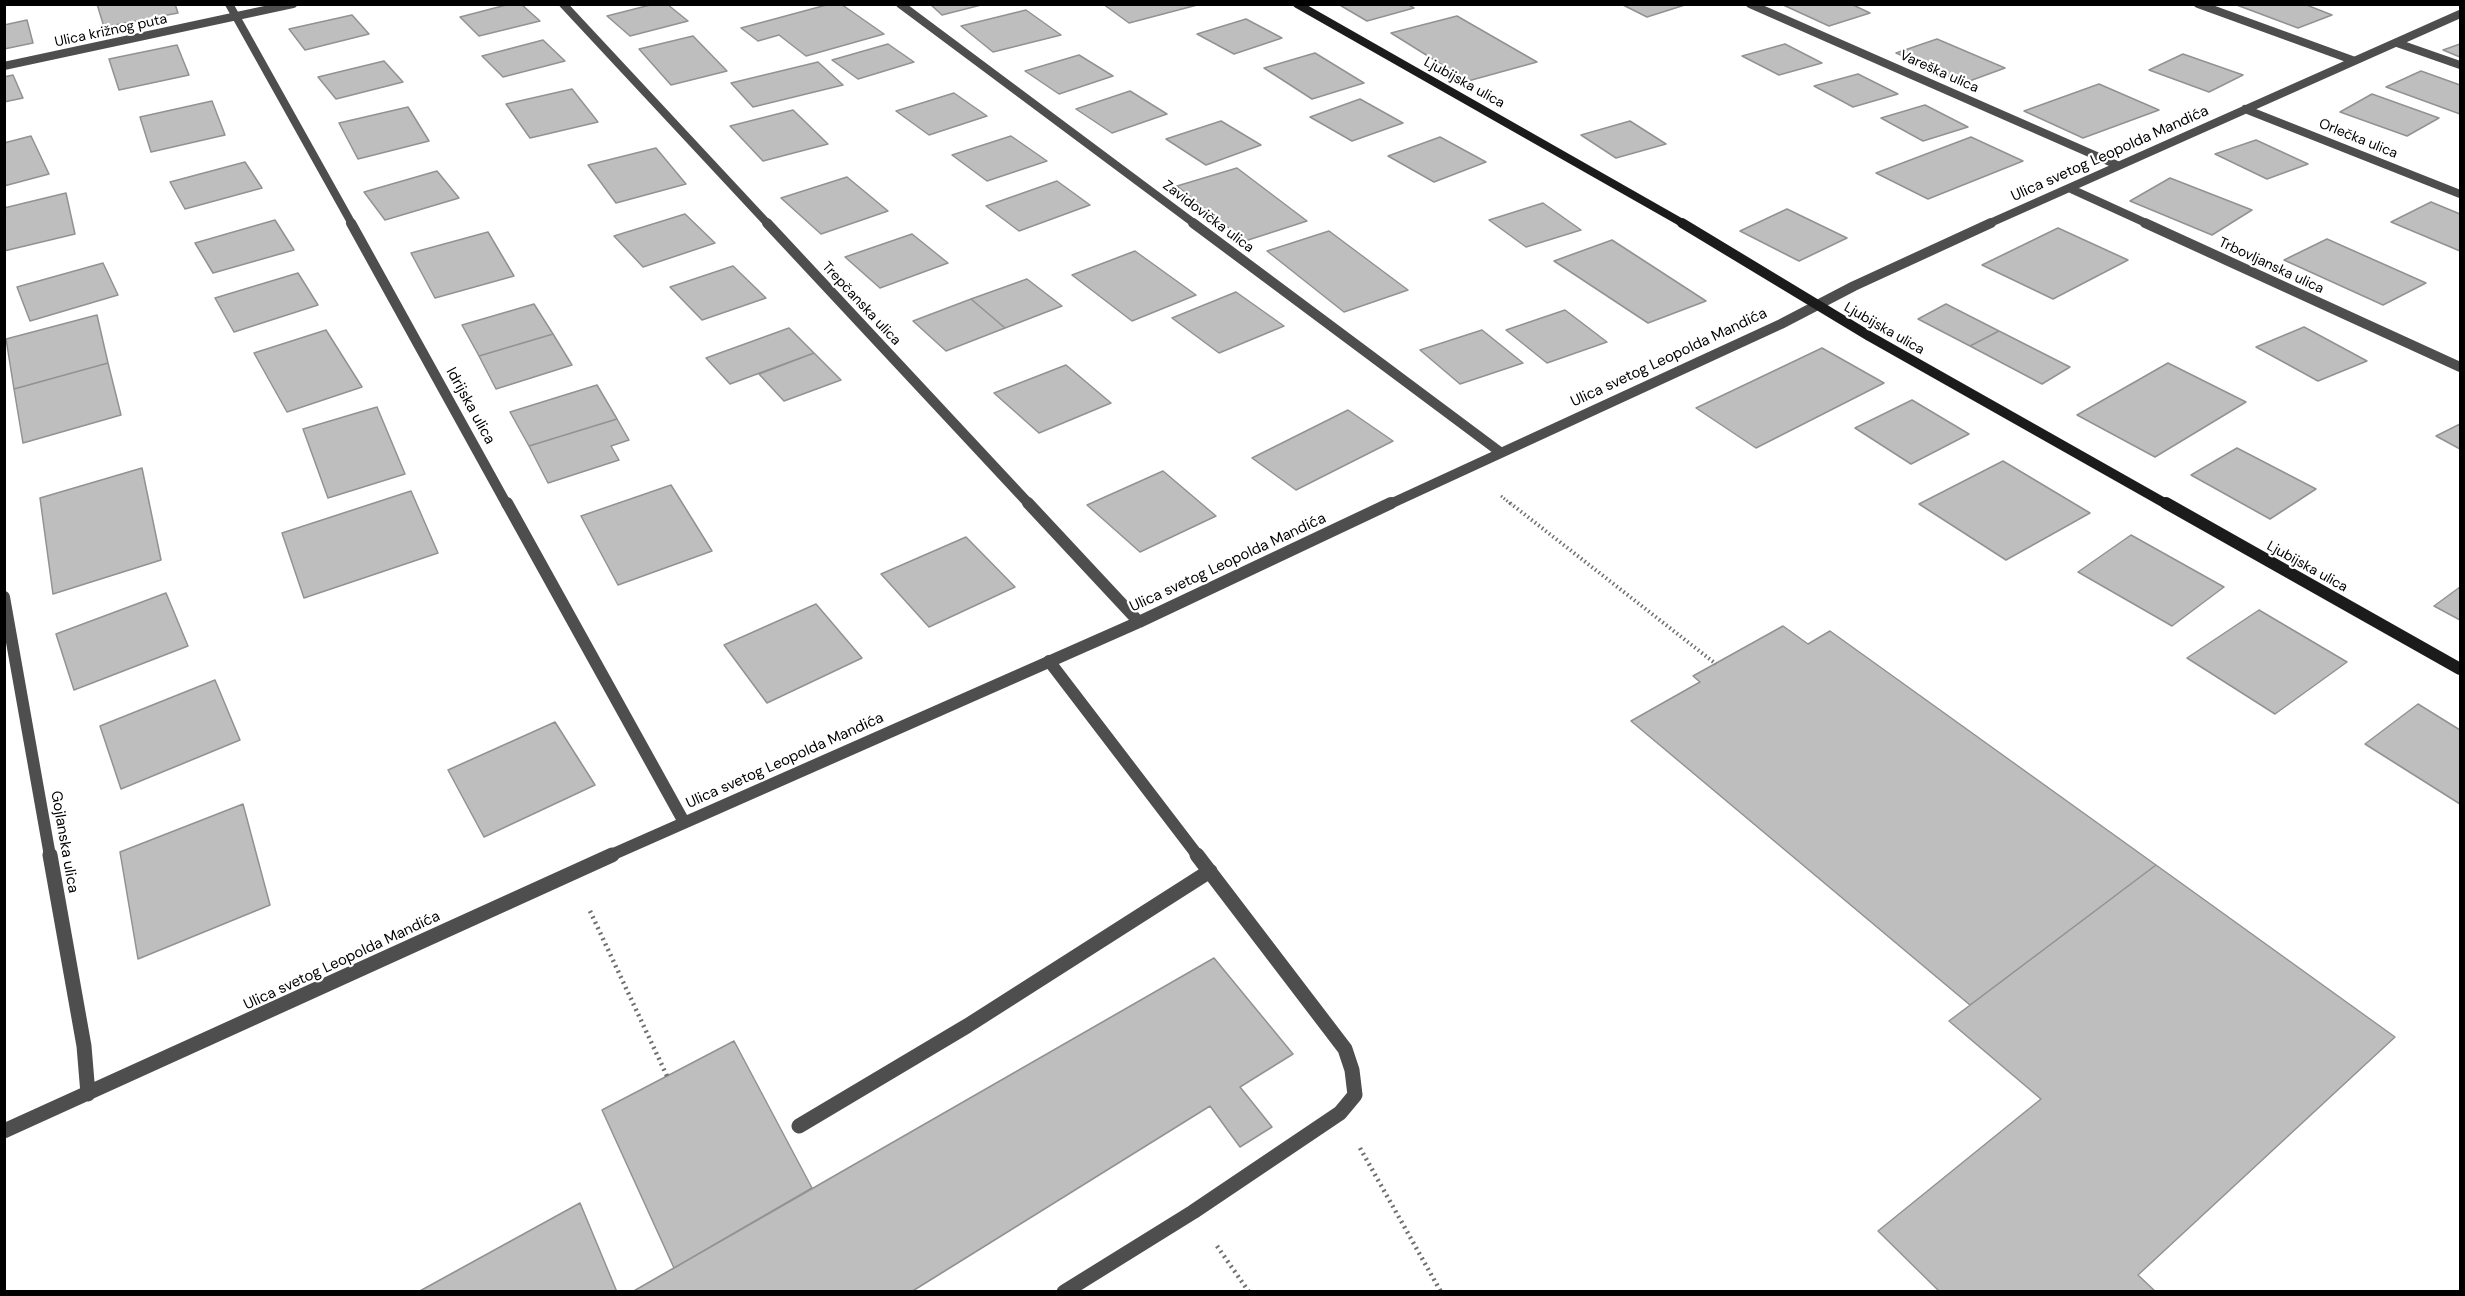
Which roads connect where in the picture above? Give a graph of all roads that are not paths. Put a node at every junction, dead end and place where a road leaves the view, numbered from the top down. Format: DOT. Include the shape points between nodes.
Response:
graph roads {
  1 [pos="229,4"];
  2 [pos="293,4"];
  3 [pos="563,4"];
  4 [pos="900,4"];
  5 [pos="1298,4"];
  6 [pos="1750,4"];
  7 [pos="2198,4"];
  8 [pos="2460,14"];
  9 [pos="235,17"];
  10 [pos="2397,43"];
  11 [pos="2355,61"];
  12 [pos="2460,65"];
  13 [pos="4,66"];
  14 [pos="2246,109"];
  15 [pos="2117,165"];
  16 [pos="2069,188"];
  17 [pos="2460,194"];
  18 [pos="1816,305"];
  19 [pos="2460,367"];
  20 [pos="1500,452"];
  21 [pos="4,597"];
  22 [pos="1139,622"];
  23 [pos="1049,661"];
  24 [pos="2460,669"];
  25 [pos="684,822"];
  26 [pos="1210,871"];
  27 [pos="88,1094"];
  28 [pos="799,1126"];
  29 [pos="4,1131"];
  30 [pos="1064,1292"];
  1 -- 9 [label="street, Idrijska ulica"];
  2 -- 9 [label="street, Ulica križnog puta"];
  3 -- 22 [label="street, Trepčanska ulica"];
  4 -- 20 [label="street, Zavidovička ulica"];
  5 -- 18 [label="street, Ljubijska ulica" via="1622,186"];
  6 -- 15 [label="street, Vareška ulica"];
  7 -- 11 [label="street"];
  8 -- 10 [label="street, Ulica svetog Leopolda Mandića"];
  9 -- 13 [label="street, Ulica križnog puta"];
  9 -- 25 [label="street, Idrijska ulica"];
  10 -- 11 [label="street, Ulica svetog Leopolda Mandića"];
  10 -- 12 [label="street"];
  11 -- 14 [label="street, Ulica svetog Leopolda Mandića"];
  14 -- 15 [label="street, Ulica svetog Leopolda Mandića"];
  14 -- 17 [label="street, Orlečka ulica"];
  15 -- 16 [label="street, Ulica svetog Leopolda Mandića"];
  16 -- 18 [label="street, Ulica svetog Leopolda Mandića"];
  16 -- 19 [label="street, Trbovljanska ulica"];
  18 -- 20 [label="street, Ulica svetog Leopolda Mandića"];
  18 -- 24 [label="street, Ljubijska ulica"];
  20 -- 22 [label="street, Ulica svetog Leopolda Mandića"];
  21 -- 27 [label="street, Gojlanska ulica" via="82,1034"];
  22 -- 23 [label="street, Ulica svetog Leopolda Mandića"];
  23 -- 25 [label="street, Ulica svetog Leopolda Mandića"];
  23 -- 26 [label="street"];
  25 -- 27 [label="street, Ulica svetog Leopolda Mandića"];
  26 -- 28 [label="street" via="967,1026"];
  26 -- 30 [label="street" via="1345,1049 1355,1095 1340,1113 1193,1212"];
  27 -- 29 [label="street, Ulica svetog Leopolda Mandića"];
}
